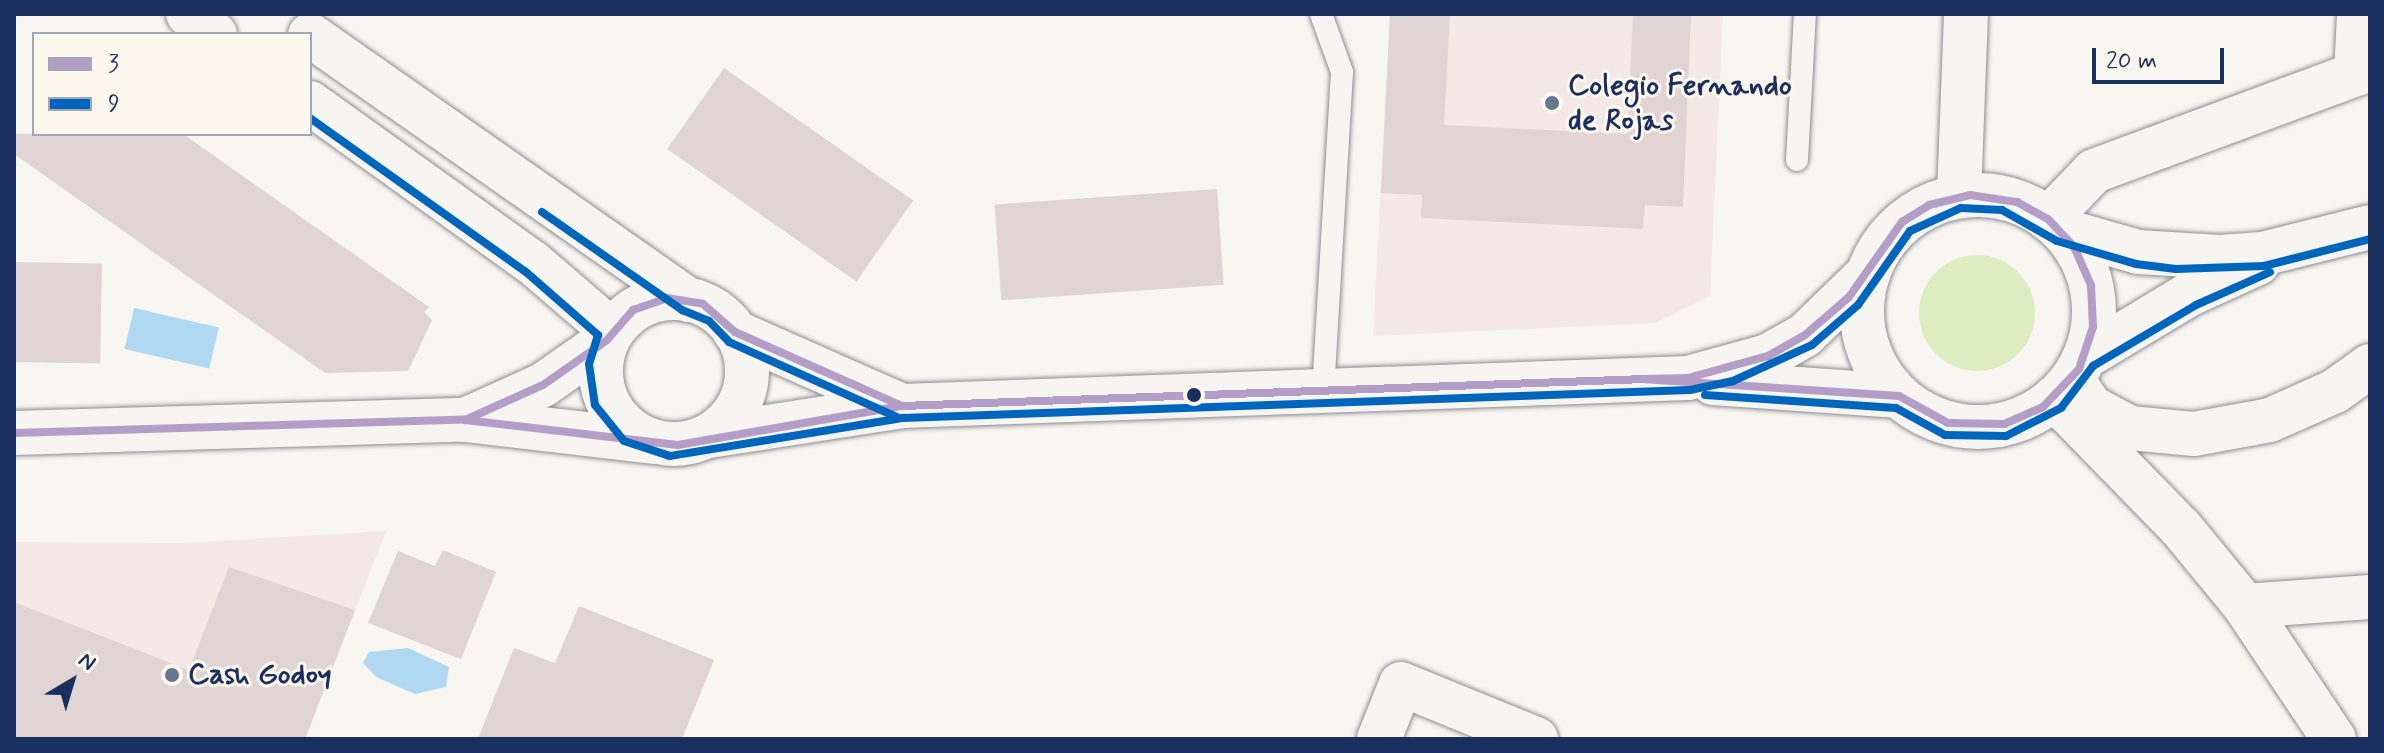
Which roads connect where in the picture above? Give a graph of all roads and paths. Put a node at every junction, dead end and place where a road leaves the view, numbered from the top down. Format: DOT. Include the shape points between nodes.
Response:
graph roads {
  1 [pos="188,14"];
  2 [pos="281,14"];
  3 [pos="1321,14"];
  4 [pos="1805,14"];
  5 [pos="1966,14"];
  6 [pos="2359,14"];
  7 [pos="212,32"];
  8 [pos="307,32"];
  9 [pos="312,35"];
  10 [pos="2363,72"];
  11 [pos="312,104"];
  12 [pos="1797,160"];
  13 [pos="1959,196"];
  14 [pos="2054,225"];
  15 [pos="2370,227"];
  16 [pos="2304,246"];
  17 [pos="1868,274"];
  18 [pos="689,300"];
  19 [pos="735,332"];
  20 [pos="610,336"];
  21 [pos="2370,366"];
  22 [pos="2070,378"];
  23 [pos="1646,379"];
  24 [pos="1323,389"];
  25 [pos="1899,396"];
  26 [pos="902,406"];
  27 [pos="465,420"];
  28 [pos="14,433"];
  29 [pos="709,436"];
  30 [pos="654,442"];
  31 [pos="2370,597"];
  32 [pos="2245,606"];
  33 [pos="1379,739"];
  34 [pos="1536,739"];
  35 [pos="2334,739"];
  1 -- 7 [label="main road"];
  2 -- 8 [label="main road"];
  3 -- 24 [label="lane" via="1342,72"];
  4 -- 12 [label="lane"];
  5 -- 13 [label="main road"];
  6 -- 10 [label="main road"];
  9 -- 18 [label="main road"];
  10 -- 14 [label="main road" via="2094,171"];
  11 -- 20 [label="main road" via="533,263"];
  13 -- 14 [label="main road" via="2005,198"];
  13 -- 17 [label="main road" via="1929,205 1902,222"];
  14 -- 16 [label="main road" via="2099,243 2177,257 2262,254"];
  14 -- 22 [label="main road" via="2091,285 2094,316"];
  15 -- 16 [label="main road"];
  16 -- 22 [label="main road" via="2190,294"];
  17 -- 23 [label="main road" via="1828,317 1768,356 1688,378"];
  17 -- 25 [label="main road" via="1862,304 1864,335 1879,372"];
  18 -- 19 [label="main road" via="716,311"];
  18 -- 20 [label="main road" via="646,304"];
  19 -- 26 [label="main road"];
  19 -- 29 [label="main road" via="746,356 745,389 734,413"];
  20 -- 27 [label="main road" via="543,385"];
  20 -- 30 [label="main road" via="601,365 605,398 625,426"];
  21 -- 22 [label="main road" via="2335,391 2270,420 2173,435 2109,419 2091,407"];
  22 -- 25 [label="main road" via="2018,420 1976,427 1934,418"];
  22 -- 32 [label="main road"];
  23 -- 24 [label="main road"];
  23 -- 25 [label="main road"];
  24 -- 26 [label="main road"];
  26 -- 29 [label="main road"];
  27 -- 28 [label="main road"];
  27 -- 30 [label="main road"];
  29 -- 30 [label="main road" via="678,445"];
  31 -- 32 [label="main road"];
  32 -- 35 [label="main road"];
  33 -- 34 [label="main road" via="1401,684"];
}
